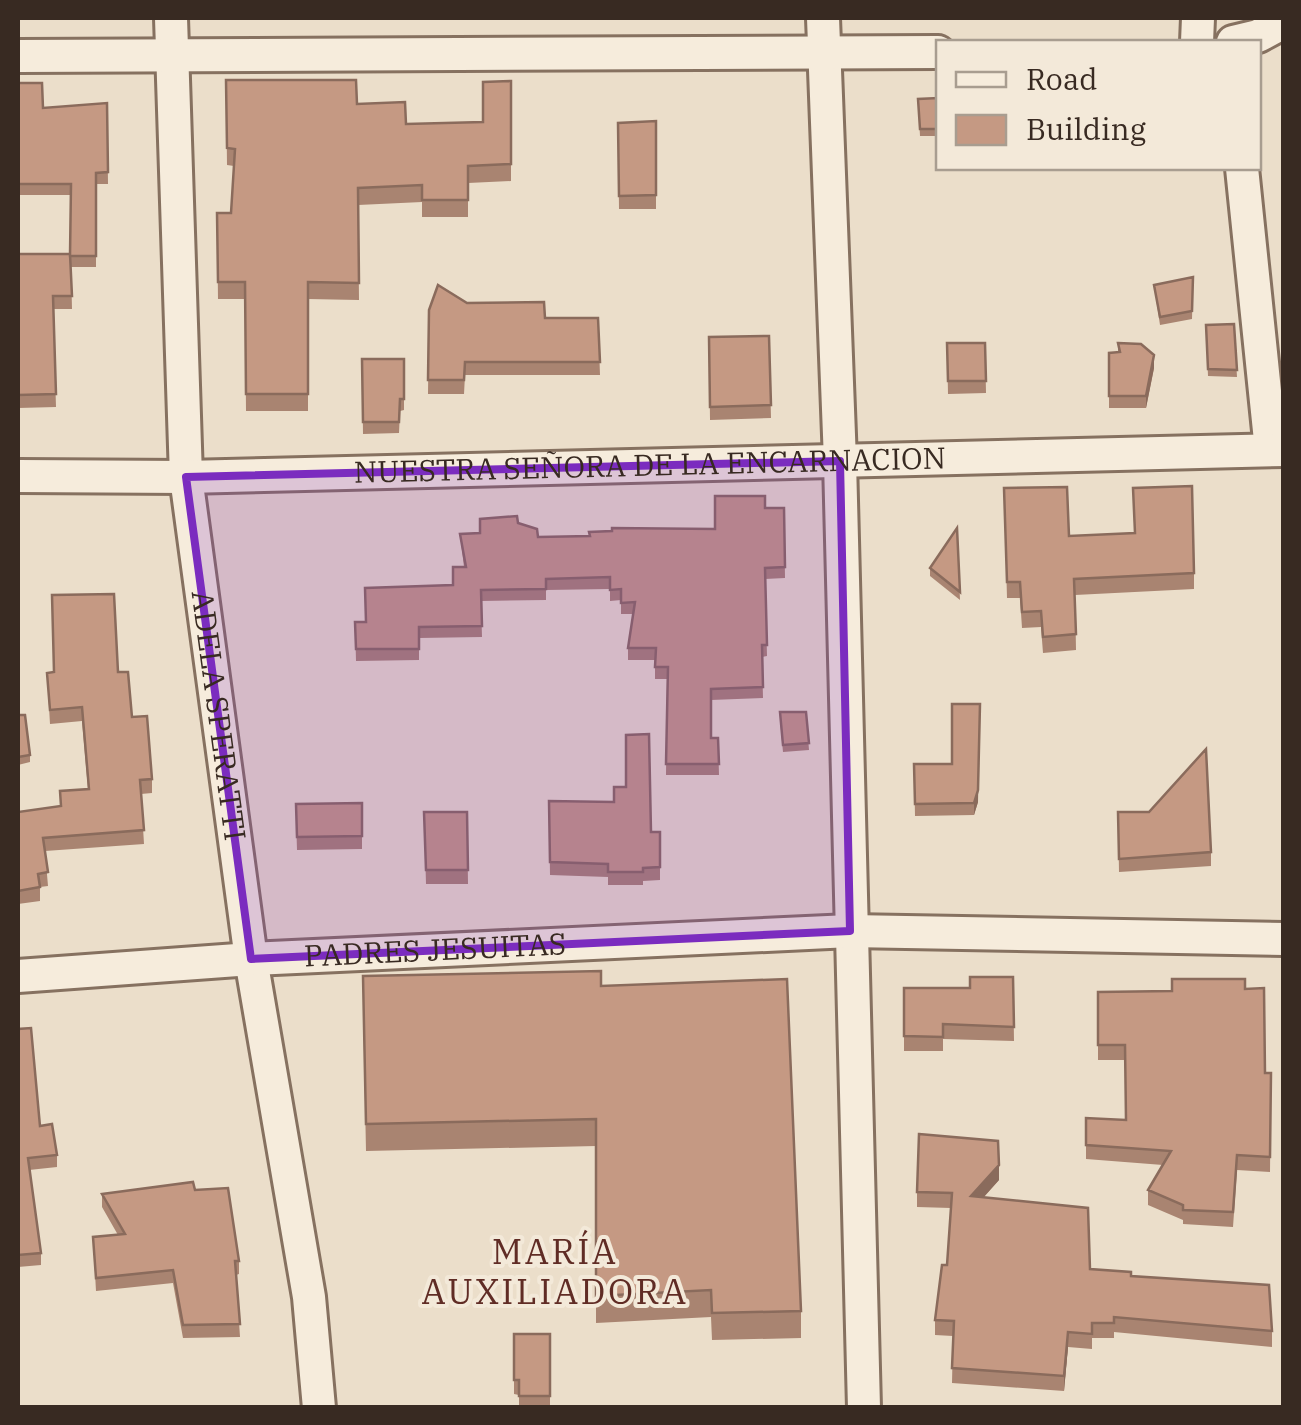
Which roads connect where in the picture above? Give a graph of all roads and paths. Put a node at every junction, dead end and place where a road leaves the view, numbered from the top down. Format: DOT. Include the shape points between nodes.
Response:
graph roads {
  1 [pos="171,18"];
  2 [pos="823,18"];
  3 [pos="1284,22"];
  4 [pos="1241,40"];
  5 [pos="936,52"];
  6 [pos="172,53"];
  7 [pos="825,54"];
  8 [pos="18,56"];
  9 [pos="1242,170"];
  10 [pos="1278,450"];
  11 [pos="840,461"];
  12 [pos="18,476"];
  13 [pos="186,477"];
  14 [pos="850,932"];
  15 [pos="1284,939"];
  16 [pos="251,959"];
  17 [pos="18,976"];
  18 [pos="319,1408"];
  19 [pos="864,1408"];
  1 -- 6 [label="street, ADELA SPERATTI"];
  2 -- 7 [label="street"];
  3 -- 4 [label="street"];
  5 -- 7 [label="street"];
  6 -- 7 [label="street"];
  6 -- 8 [label="street"];
  6 -- 13 [label="street, ADELA SPERATTI"];
  7 -- 11 [label="street"];
  9 -- 10 [label="street"];
  10 -- 11 [label="street, NUESTRA SEÑORA DE LA ENCARNACION"];
  11 -- 13 [label="street, NUESTRA SEÑORA DE LA ENCARNACION"];
  11 -- 14 [label="street"];
  12 -- 13 [label="street, NUESTRA SEÑORA DE LA ENCARNACION"];
  13 -- 16 [label="street, ADELA SPERATTI"];
  14 -- 15 [label="street, PADRES JESUITAS"];
  14 -- 16 [label="street, PADRES JESUITAS"];
  14 -- 19 [label="street"];
  16 -- 17 [label="street, PADRES JESUITAS"];
  16 -- 18 [label="street, ADELA SPERATTI" via="309,1297"];
}
